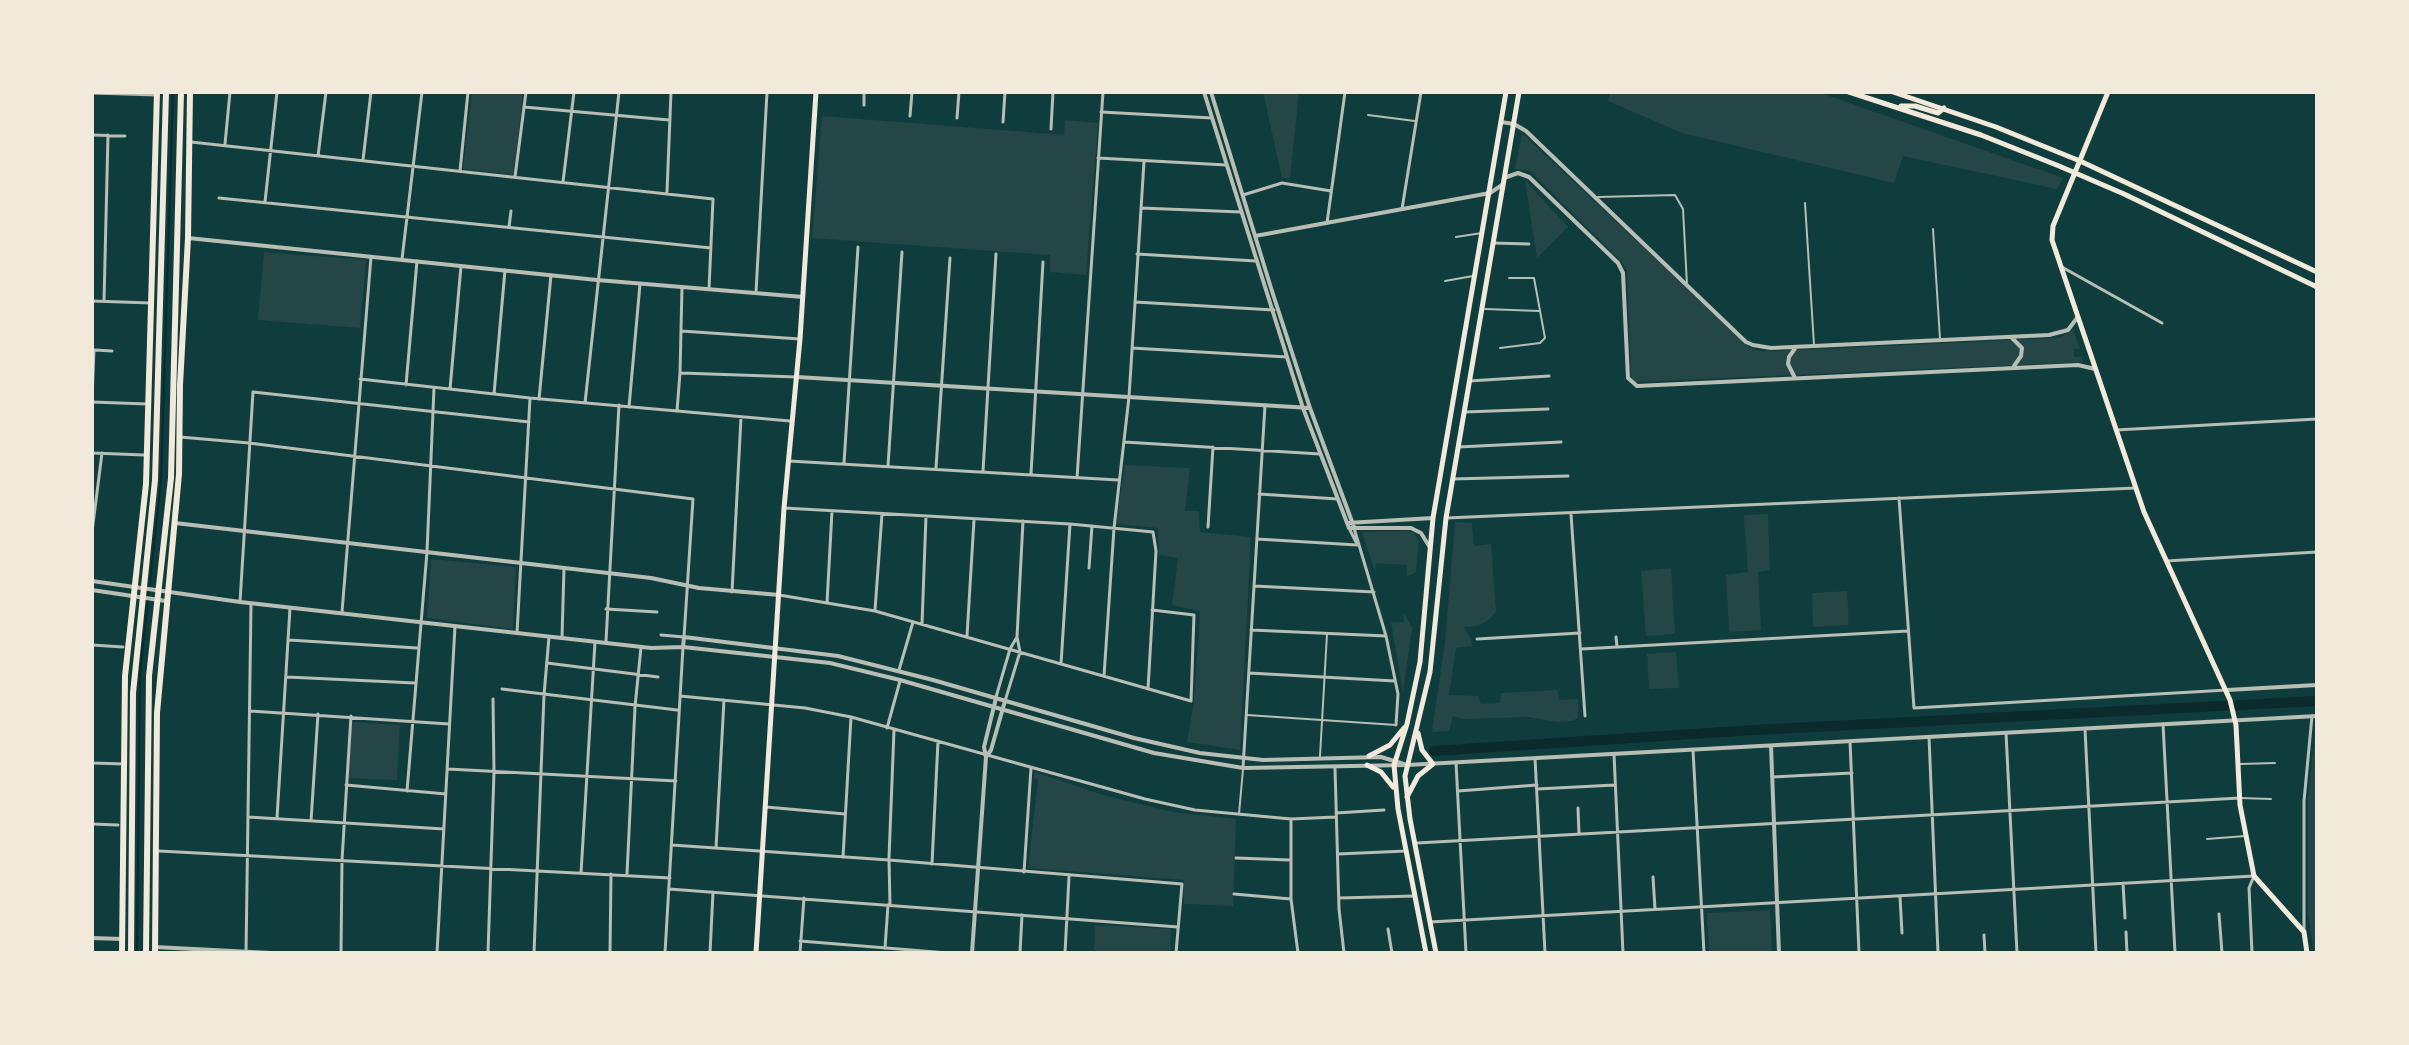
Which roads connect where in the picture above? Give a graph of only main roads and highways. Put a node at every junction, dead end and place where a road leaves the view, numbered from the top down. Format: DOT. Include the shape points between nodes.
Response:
graph roads {
  1 [pos="166,92"];
  2 [pos="182,92"];
  3 [pos="190,92"];
  4 [pos="816,92"];
  5 [pos="1506,92"];
  6 [pos="1519,92"];
  7 [pos="1849,92"];
  8 [pos="1893,92"];
  9 [pos="2108,92"];
  10 [pos="157,93"];
  11 [pos="190,106"];
  12 [pos="1891,106"];
  13 [pos="1944,108"];
  14 [pos="2080,161"];
  15 [pos="2075,173"];
  16 [pos="155,190"];
  17 [pos="164,204"];
  18 [pos="2317,272"];
  19 [pos="2317,287"];
  20 [pos="184,321"];
  21 [pos="174,335"];
  22 [pos="158,346"];
  23 [pos="149,360"];
  24 [pos="172,369"];
  25 [pos="180,385"];
  26 [pos="1407,724"];
  27 [pos="1418,731"];
  28 [pos="1369,756"];
  29 [pos="1367,765"];
  30 [pos="133,781"];
  31 [pos="1395,791"];
  32 [pos="123,794"];
  33 [pos="1407,797"];
  34 [pos="155,950"];
  35 [pos="122,953"];
  36 [pos="131,953"];
  37 [pos="146,953"];
  38 [pos="756,953"];
  39 [pos="1426,953"];
  40 [pos="1436,953"];
  41 [pos="2307,953"];
  1 -- 17 [label="highway"];
  2 -- 11 [label="highway"];
  2 -- 21 [label="highway"];
  3 -- 11 [label="highway"];
  4 -- 38 [label="main road"];
  5 -- 26 [label="main road" via="1433,518 1424,633"];
  6 -- 27 [label="main road" via="1452,479 1430,672"];
  7 -- 12 [label="main road"];
  8 -- 13 [label="main road"];
  9 -- 14 [label="main road"];
  10 -- 16 [label="highway"];
  11 -- 20 [label="highway"];
  12 -- 13 [label="main road" via="1938,113"];
  12 -- 15 [label="main road" via="1991,138"];
  13 -- 14 [label="main road"];
  14 -- 15 [label="main road"];
  14 -- 18 [label="main road"];
  15 -- 19 [label="main road"];
  15 -- 41 [label="main road" via="2051,231 2060,265 2136,488 2227,690 2235,717 2240,798 2254,876 2304,932"];
  16 -- 17 [label="highway"];
  16 -- 23 [label="highway"];
  17 -- 22 [label="highway"];
  20 -- 21 [label="highway"];
  20 -- 25 [label="highway"];
  21 -- 24 [label="highway"];
  22 -- 23 [label="highway"];
  22 -- 30 [label="highway" via="155,480 134,677"];
  23 -- 32 [label="highway" via="145,504 125,676"];
  24 -- 25 [label="highway"];
  24 -- 37 [label="highway" via="171,478 149,676"];
  25 -- 34 [label="highway" via="175,523 157,706"];
  26 -- 28 [label="main road" via="1390,745"];
  26 -- 31 [label="main road" via="1395,762"];
  27 -- 33 [label="main road" via="1407,765"];
  27 -- 33 [label="main road" via="1422,750 1433,764 1418,776"];
  29 -- 31 [label="main road" via="1381,772"];
  30 -- 32 [label="highway"];
  30 -- 36 [label="highway"];
  31 -- 39 [label="main road"];
  32 -- 35 [label="highway"];
  33 -- 40 [label="main road"];
}
